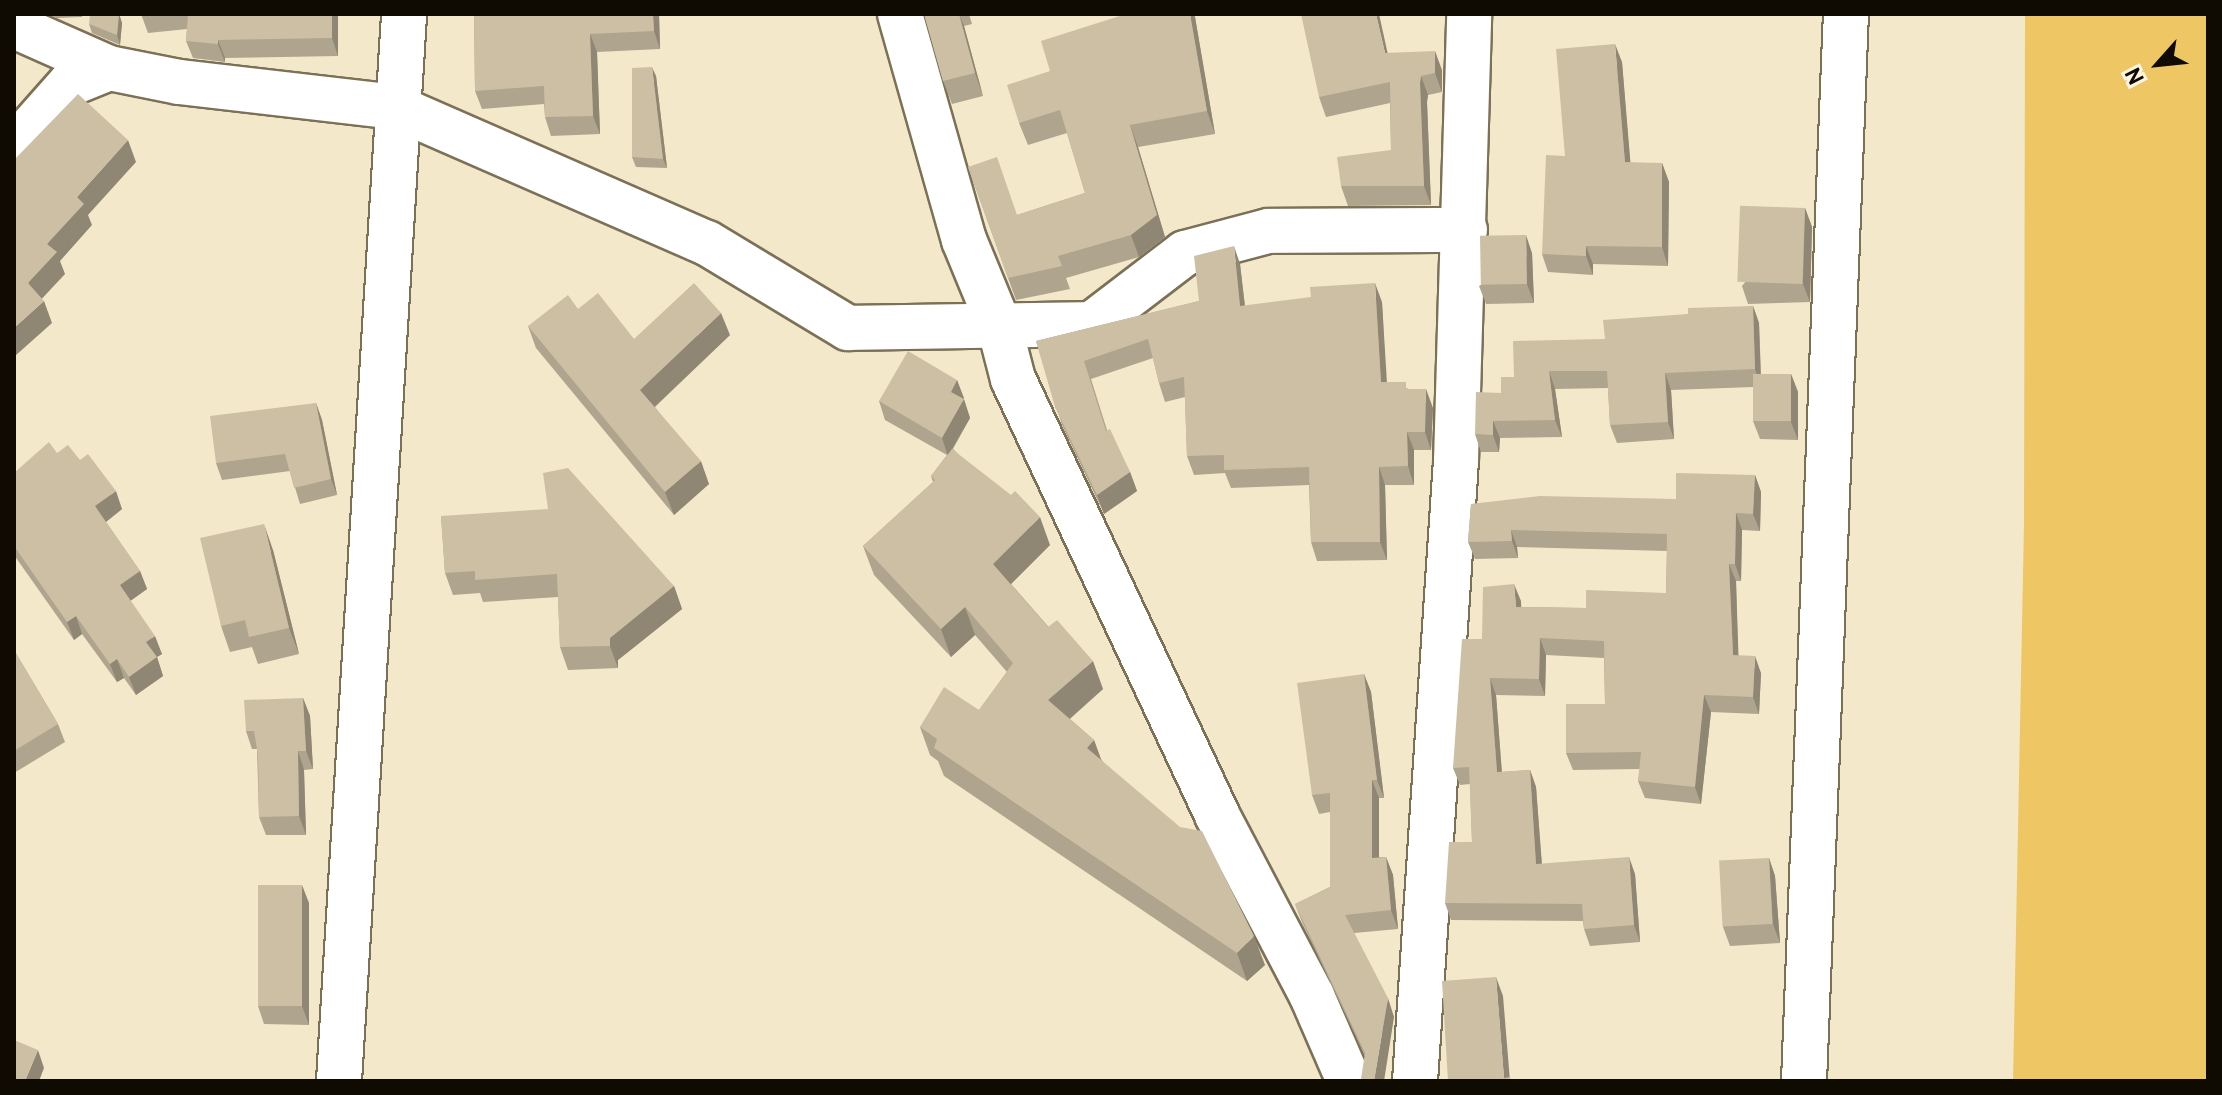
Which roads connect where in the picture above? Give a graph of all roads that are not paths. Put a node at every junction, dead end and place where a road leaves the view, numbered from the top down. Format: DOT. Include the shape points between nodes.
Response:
graph roads {
  1 [pos="404,14"];
  2 [pos="900,14"];
  3 [pos="1469,14"];
  4 [pos="1846,14"];
  5 [pos="14,26"];
  6 [pos="109,68"];
  7 [pos="395,107"];
  8 [pos="14,147"];
  9 [pos="1465,230"];
  10 [pos="999,325"];
  11 [pos="339,1081"];
  12 [pos="1349,1081"];
  13 [pos="1415,1081"];
  14 [pos="1804,1081"];
  1 -- 7 [label="street"];
  2 -- 10 [label="street" via="964,240"];
  3 -- 9 [label="street"];
  4 -- 14 [label="street"];
  5 -- 6 [label="street"];
  6 -- 7 [label="street" via="179,82"];
  6 -- 8 [label="street" via="70,84"];
  7 -- 10 [label="street" via="707,243 848,328"];
  7 -- 11 [label="street"];
  9 -- 10 [label="street" via="1268,231 1185,253 1092,324"];
  9 -- 13 [label="street" via="1456,461"];
  10 -- 12 [label="street" via="1013,379 1217,815 1312,996"];
}
